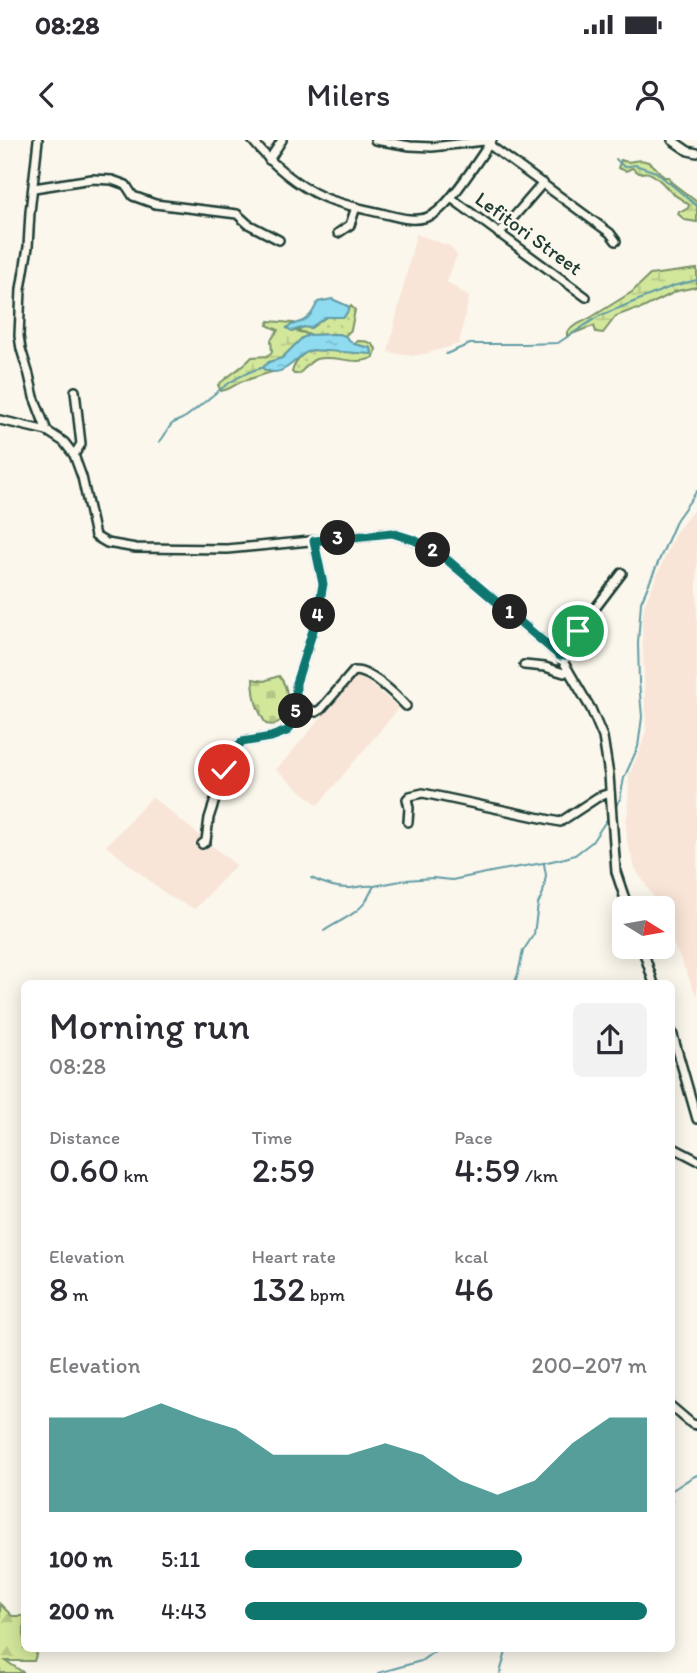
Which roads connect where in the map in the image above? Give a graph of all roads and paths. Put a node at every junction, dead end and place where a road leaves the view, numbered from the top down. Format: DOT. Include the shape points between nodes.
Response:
graph roads {
  1 [pos="38,140"];
  2 [pos="252,140"];
  3 [pos="282,140"];
  4 [pos="375,140"];
  5 [pos="672,140"];
  6 [pos="400,142"];
  7 [pos="491,142"];
  8 [pos="696,153"];
  9 [pos="269,160"];
  10 [pos="543,183"];
  11 [pos="34,188"];
  12 [pos="451,198"];
  13 [pos="356,207"];
  14 [pos="338,233"];
  15 [pos="499,234"];
  16 [pos="279,240"];
  17 [pos="616,241"];
  18 [pos="586,297"];
  19 [pos="75,391"];
  20 [pos="0,419"];
  21 [pos="47,431"];
  22 [pos="74,455"];
  23 [pos="314,541"];
  24 [pos="622,573"];
  25 [pos="560,656"];
  26 [pos="524,665"];
  27 [pos="568,670"];
  28 [pos="296,701"];
  29 [pos="406,706"];
  30 [pos="610,793"];
  31 [pos="408,822"];
  32 [pos="202,844"];
  33 [pos="624,896"];
  34 [pos="646,959"];
  35 [pos="653,980"];
  36 [pos="675,1042"];
  37 [pos="697,1119"];
  38 [pos="675,1149"];
  39 [pos="697,1160"];
  40 [pos="675,1410"];
  41 [pos="697,1425"];
  1 -- 11 [label="street"];
  2 -- 9 [label="street"];
  3 -- 9 [label="street"];
  4 -- 6 [label="street"];
  5 -- 8 [label="street"];
  6 -- 7 [label="street" via="432,147"];
  7 -- 10 [label="street"];
  7 -- 12 [label="street"];
  9 -- 13 [label="street" via="323,197"];
  10 -- 15 [label="street"];
  10 -- 17 [label="street"];
  11 -- 16 [label="street" via="112,180 126,185 133,196 155,204 237,214"];
  11 -- 21 [label="street" via="19,336"];
  12 -- 13 [label="street" via="439,212 420,219"];
  12 -- 15 [label="street, Lefitori Street"];
  13 -- 14 [label="street" via="349,225"];
  15 -- 18 [label="street, Lefitori Street"];
  19 -- 22 [label="street" via="81,444"];
  20 -- 21 [label="street"];
  21 -- 22 [label="street"];
  22 -- 23 [label="street" via="95,536 107,543 217,549"];
  23 -- 25 [label="street" via="392,533 414,540 438,552"];
  23 -- 28 [label="street" via="323,584 296,683"];
  24 -- 25 [label="street"];
  25 -- 27 [label="street"];
  26 -- 27 [label="street"];
  27 -- 30 [label="street" via="603,737"];
  28 -- 29 [label="street" via="316,712 354,671 362,670"];
  28 -- 32 [label="street" via="294,722 287,731 242,742 232,751"];
  30 -- 31 [label="street" via="560,822 423,793 407,799"];
  30 -- 33 [label="street" via="616,872"];
  34 -- 35 [label="street"];
  36 -- 37 [label="street"];
  38 -- 39 [label="street"];
  40 -- 41 [label="street"];
}
